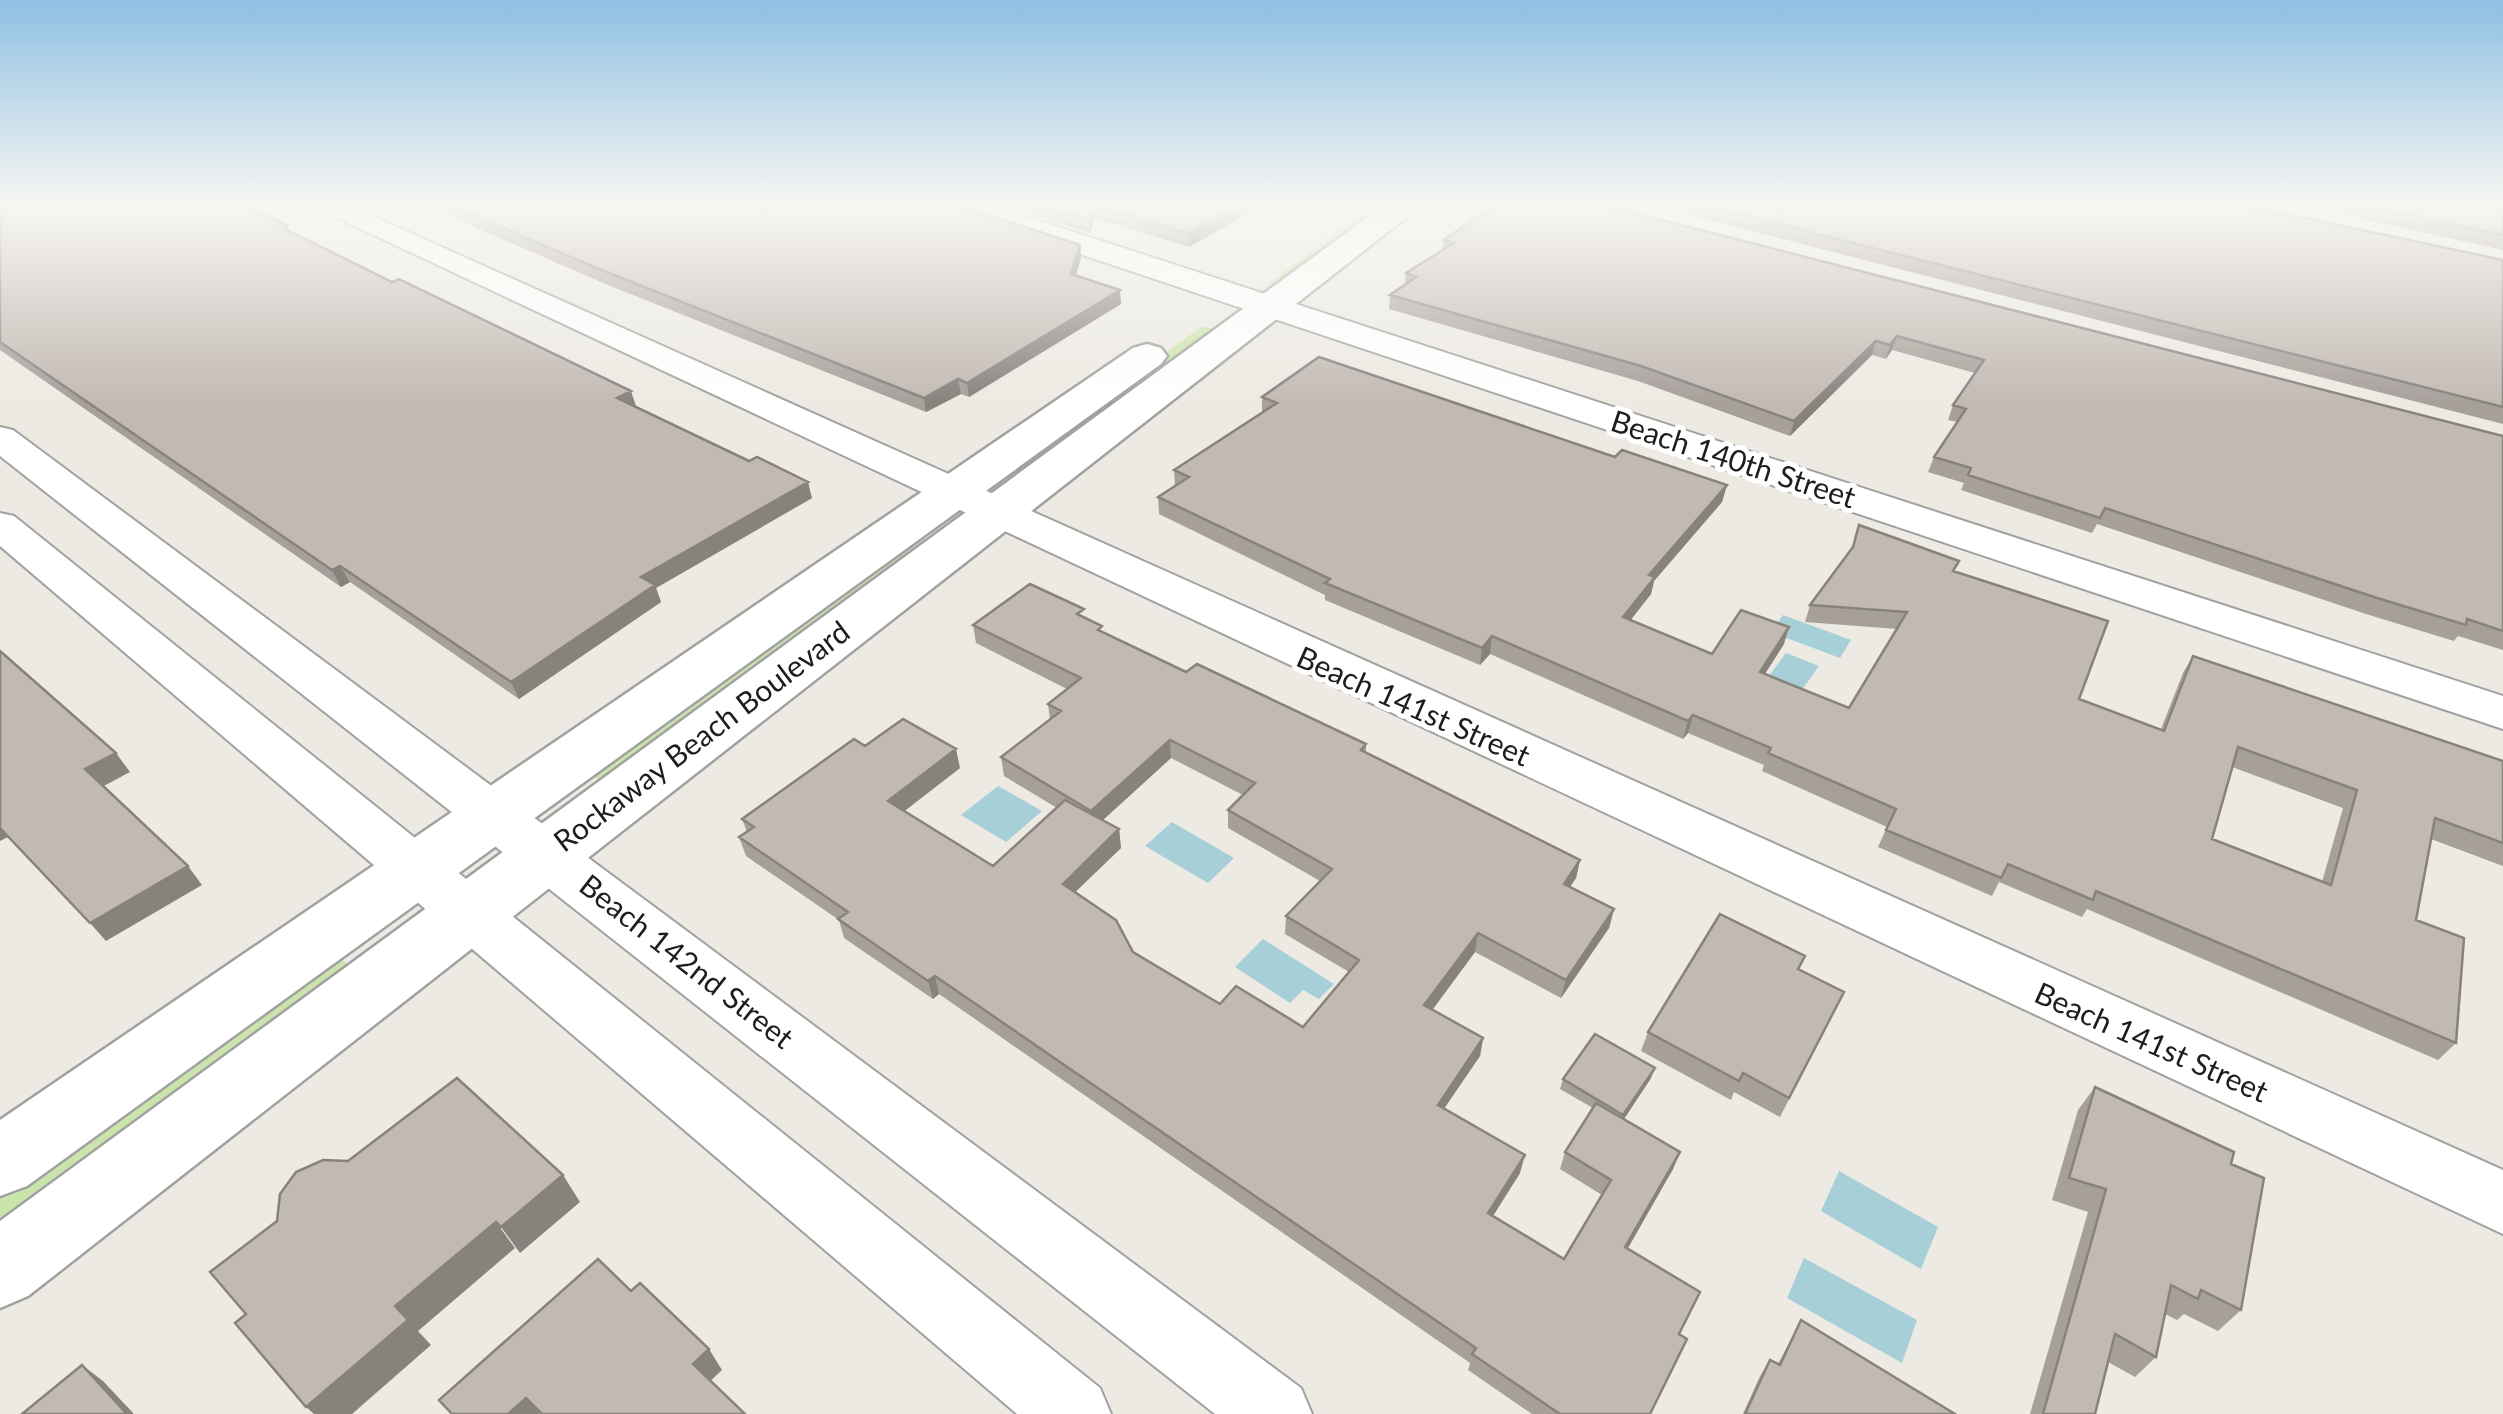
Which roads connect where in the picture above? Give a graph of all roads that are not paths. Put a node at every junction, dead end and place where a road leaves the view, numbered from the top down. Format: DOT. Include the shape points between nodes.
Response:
graph roads {
  1 [pos="468,272"];
  2 [pos="1161,272"];
  3 [pos="1284,272"];
  4 [pos="1299,272"];
  5 [pos="1251,302"];
  6 [pos="0,438"];
  7 [pos="972,506"];
  8 [pos="94,508"];
  9 [pos="6,537"];
  10 [pos="2503,713"];
  11 [pos="492,813"];
  12 [pos="546,855"];
  13 [pos="414,868"];
  14 [pos="469,914"];
  15 [pos="0,1162"];
  16 [pos="2503,1204"];
  17 [pos="0,1268"];
  18 [pos="1074,1414"];
  19 [pos="1275,1414"];
  1 -- 7 [label="street, Beach 141st Street"];
  2 -- 5 [label="street, Beach 140th Street"];
  3 -- 5 [label="street, Rockaway Beach Boulevard"];
  4 -- 5 [label="street, Rockaway Beach Boulevard"];
  5 -- 7 [label="street, Rockaway Beach Boulevard"];
  5 -- 10 [label="street, Beach 140th Street"];
  6 -- 8 [label="street, Beach 142nd Street"];
  7 -- 11 [label="street, Rockaway Beach Boulevard"];
  7 -- 12 [label="street, Rockaway Beach Boulevard"];
  7 -- 16 [label="street, Beach 141st Street"];
  8 -- 9 [label="street"];
  8 -- 11 [label="street, Beach 142nd Street"];
  9 -- 13 [label="street"];
  11 -- 12 [label="street, Beach 142nd Street"];
  11 -- 13 [label="street, Rockaway Beach Boulevard"];
  12 -- 14 [label="street, Rockaway Beach Boulevard"];
  12 -- 19 [label="street, Beach 142nd Street"];
  13 -- 14 [label="street"];
  13 -- 15 [label="street, Rockaway Beach Boulevard"];
  14 -- 17 [label="street, Rockaway Beach Boulevard"];
  14 -- 18 [label="street"];
}
